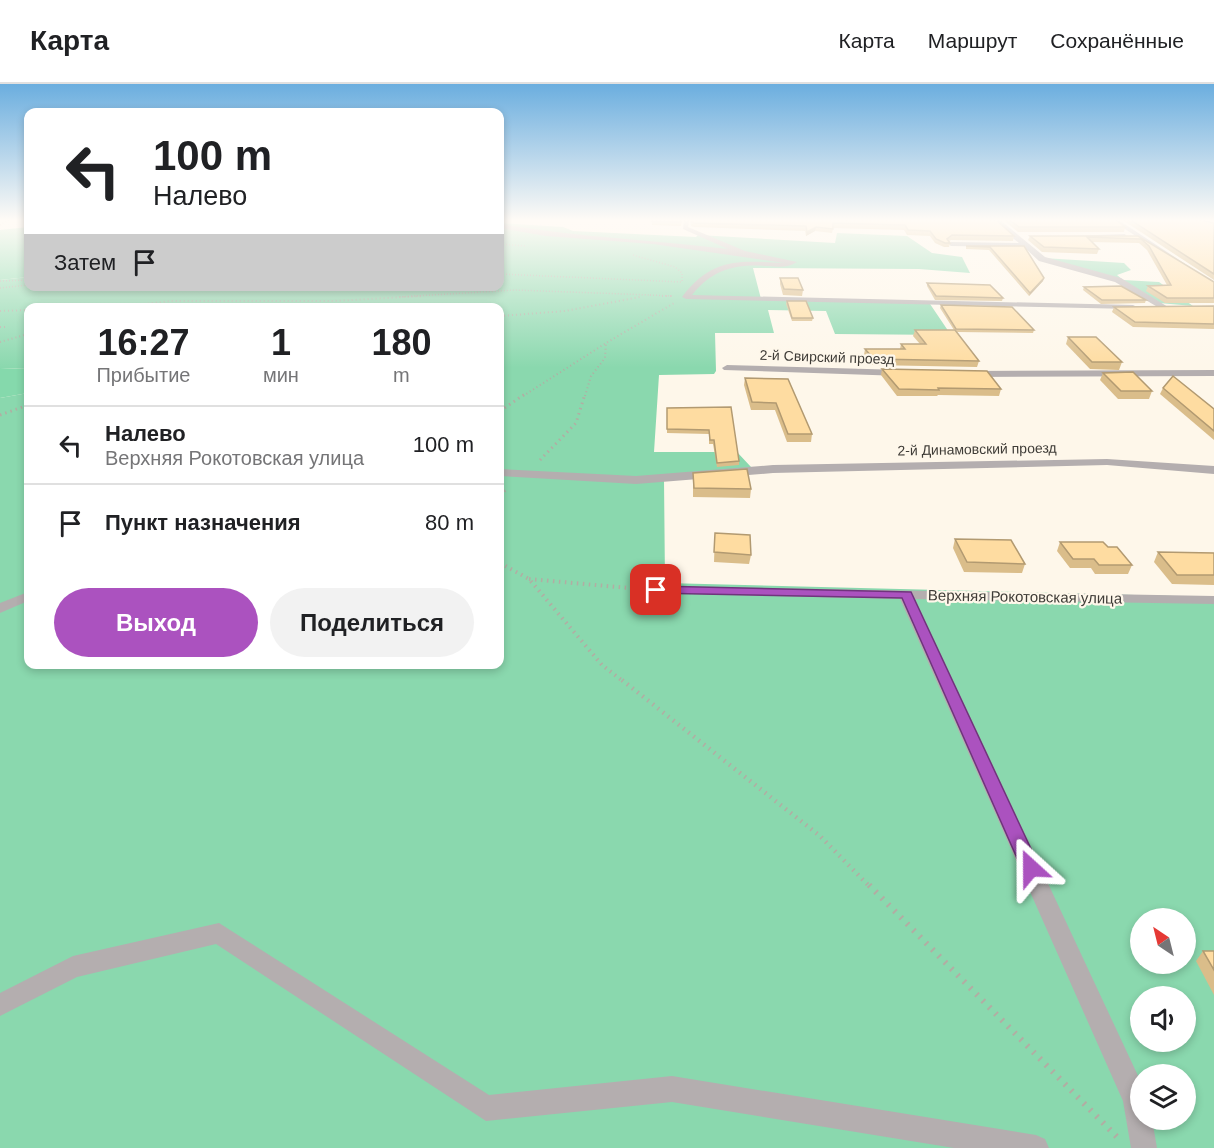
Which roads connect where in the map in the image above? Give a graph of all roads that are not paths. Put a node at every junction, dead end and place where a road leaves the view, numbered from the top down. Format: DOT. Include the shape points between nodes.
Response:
graph roads {
  1 [pos="718,269"];
  2 [pos="1077,269"];
  3 [pos="1189,269"];
  4 [pos="1214,286"];
  5 [pos="1164,307"];
  6 [pos="1174,307"];
  7 [pos="727,368"];
  8 [pos="912,373"];
  9 [pos="1214,373"];
  10 [pos="959,374"];
  11 [pos="1214,470"];
  12 [pos="504,473"];
  13 [pos="656,590"];
  14 [pos="906,595"];
  15 [pos="24,598"];
  16 [pos="1214,600"];
  17 [pos="0,608"];
  18 [pos="0,1005"];
  19 [pos="1036,1148"];
  20 [pos="1144,1148"];
  1 -- 5 [label="street" via="696,283 686,297"];
  2 -- 5 [label="street" via="1118,280"];
  3 -- 4 [label="street"];
  5 -- 6 [label="street"];
  7 -- 8 [label="street, 2-й Свирский проезд"];
  9 -- 10 [label="street"];
  11 -- 12 [label="street, 2-й Динамовский проезд" via="1107,462 740,470 636,480"];
  13 -- 14 [label="street, Верхняя Рокотовская улица"];
  14 -- 16 [label="street, Верхняя Рокотовская улица"];
  14 -- 20 [label="street" via="1136,1100"];
  15 -- 17 [label="street"];
  18 -- 19 [label="street" via="73,967 219,933 486,1108 672,1089"];
}
